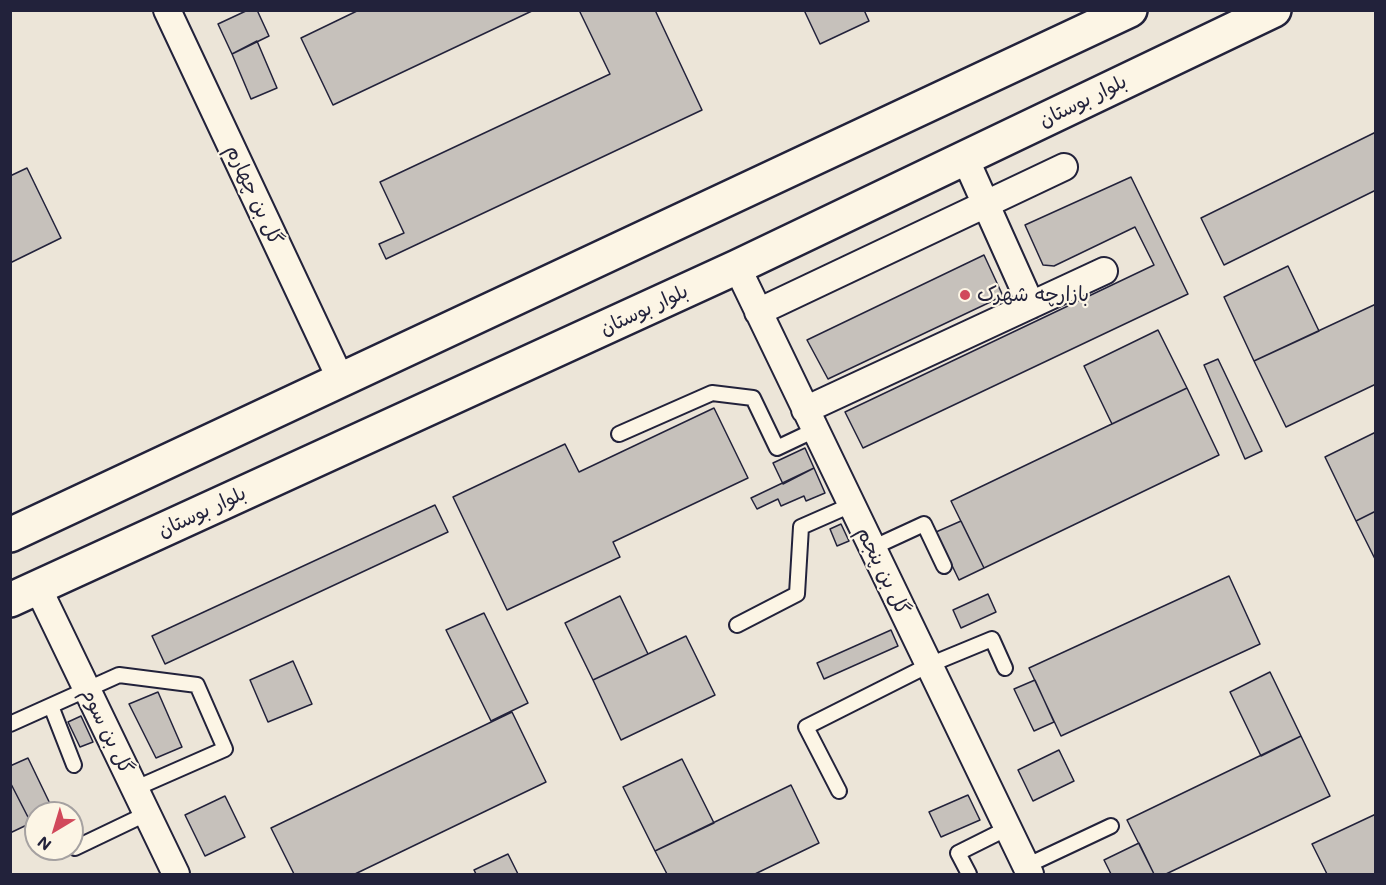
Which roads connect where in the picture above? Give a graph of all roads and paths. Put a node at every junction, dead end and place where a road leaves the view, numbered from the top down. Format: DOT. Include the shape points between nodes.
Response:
graph roads {
  1 [pos="167,10"];
  2 [pos="1130,10"];
  3 [pos="1274,10"];
  4 [pos="1082,21"];
  5 [pos="965,158"];
  6 [pos="1064,167"];
  7 [pos="986,204"];
  8 [pos="736,267"];
  9 [pos="1104,271"];
  10 [pos="1031,305"];
  11 [pos="758,312"];
  12 [pos="341,380"];
  13 [pos="810,420"];
  14 [pos="619,434"];
  15 [pos="851,504"];
  16 [pos="10,535"];
  17 [pos="872,548"];
  18 [pos="944,566"];
  19 [pos="24,594"];
  20 [pos="737,624"];
  21 [pos="929,665"];
  22 [pos="1005,668"];
  23 [pos="87,690"];
  24 [pos="51,706"];
  25 [pos="10,724"];
  26 [pos="74,765"];
  27 [pos="134,789"];
  28 [pos="839,791"];
  29 [pos="146,814"];
  30 [pos="1111,826"];
  31 [pos="1008,828"];
  32 [pos="84,844"];
  33 [pos="1028,870"];
  34 [pos="176,874"];
  35 [pos="969,874"];
  1 -- 12 [label="street, گل بن چهارم"];
  2 -- 4 [label="street"];
  3 -- 5 [label="street, بلوار بوستان"];
  4 -- 12 [label="street"];
  5 -- 7 [label="street"];
  5 -- 8 [label="street, بلوار بوستان"];
  6 -- 7 [label="street"];
  7 -- 10 [label="street"];
  7 -- 11 [label="street"];
  8 -- 11 [label="street, گل بن پنجم"];
  8 -- 19 [label="street, بلوار بوستان"];
  9 -- 10 [label="street"];
  10 -- 13 [label="street"];
  11 -- 13 [label="street, گل بن پنجم"];
  12 -- 16 [label="street"];
  13 -- 14 [label="lane" via="777,448 753,398 712,393"];
  13 -- 15 [label="street, گل بن پنجم"];
  15 -- 17 [label="street, گل بن پنجم"];
  15 -- 20 [label="lane" via="801,527 797,594"];
  17 -- 18 [label="lane" via="924,524"];
  17 -- 21 [label="street, گل بن پنجم"];
  19 -- 23 [label="street, گل بن سوم"];
  21 -- 22 [label="lane" via="992,639"];
  21 -- 28 [label="lane" via="806,727"];
  21 -- 31 [label="street, گل بن پنجم"];
  23 -- 24 [label="lane"];
  23 -- 27 [label="street, گل بن سوم"];
  23 -- 27 [label="lane" via="119,675 196,685 225,749"];
  24 -- 25 [label="lane"];
  24 -- 26 [label="lane"];
  27 -- 29 [label="street, گل بن سوم"];
  29 -- 32 [label="lane"];
  29 -- 34 [label="street, گل بن سوم"];
  30 -- 33 [label="lane"];
  31 -- 33 [label="street, گل بن پنجم"];
  31 -- 35 [label="lane" via="958,853"];
}
